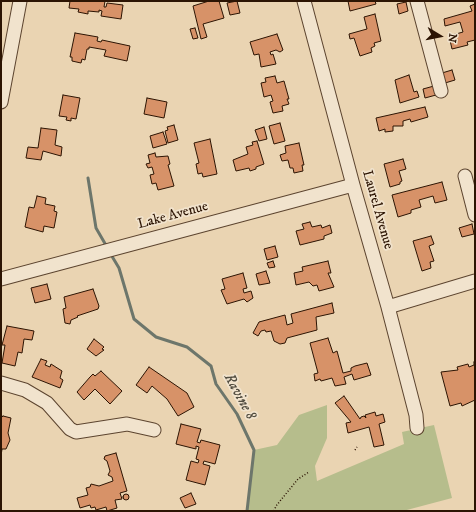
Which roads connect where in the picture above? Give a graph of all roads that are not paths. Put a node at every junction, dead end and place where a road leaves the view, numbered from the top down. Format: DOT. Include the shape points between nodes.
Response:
graph roads {
  1 [pos="20,1"];
  2 [pos="304,1"];
  3 [pos="417,1"];
  4 [pos="441,90"];
  5 [pos="1,102"];
  6 [pos="464,176"];
  7 [pos="353,185"];
  8 [pos="475,215"];
  9 [pos="1,279"];
  10 [pos="475,281"];
  11 [pos="388,307"];
  12 [pos="1,383"];
  13 [pos="417,428"];
  14 [pos="154,430"];
  1 -- 5 [label="street"];
  2 -- 7 [label="street, Laurel Avenue"];
  3 -- 4 [label="street"];
  6 -- 8 [label="street"];
  7 -- 9 [label="street, Lake Avenue"];
  7 -- 11 [label="street, Laurel Avenue"];
  10 -- 11 [label="street"];
  11 -- 13 [label="street, Laurel Avenue" via="416,415"];
  12 -- 14 [label="street" via="25,390 47,403 70,429 76,432 127,424"];
}
